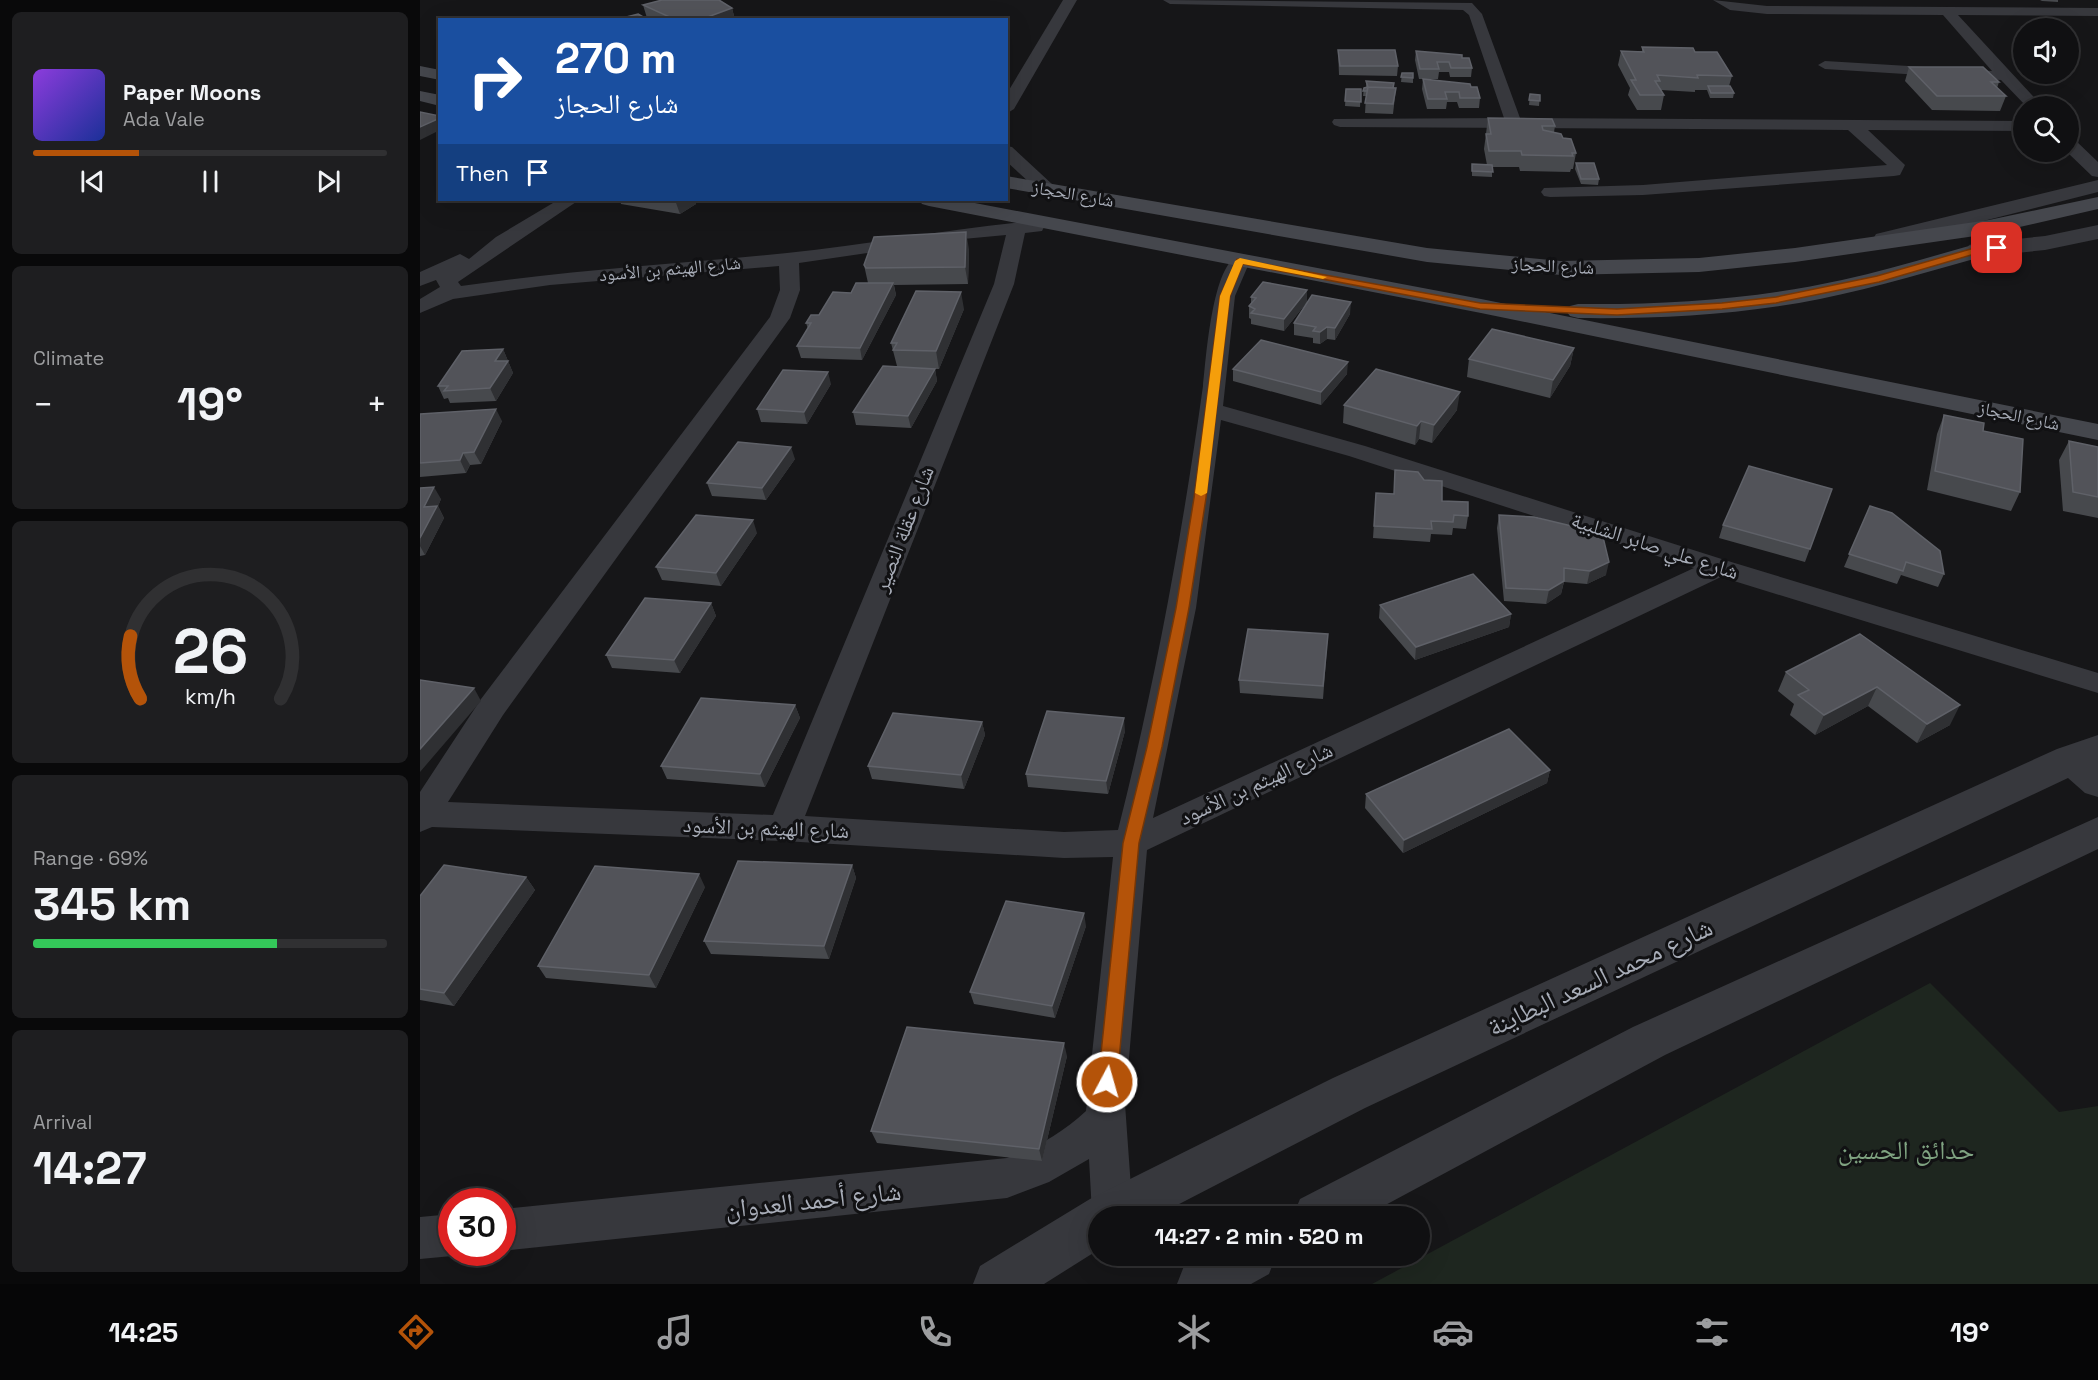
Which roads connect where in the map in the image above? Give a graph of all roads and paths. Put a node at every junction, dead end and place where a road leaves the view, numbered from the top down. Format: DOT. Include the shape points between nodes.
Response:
graph roads {
  1 [pos="1070,0"];
  2 [pos="1170,0"];
  3 [pos="1720,0"];
  4 [pos="1948,12"];
  5 [pos="2098,12"];
  6 [pos="1825,65"];
  7 [pos="420,71"];
  8 [pos="438,75"];
  9 [pos="2006,76"];
  10 [pos="420,96"];
  11 [pos="2025,96"];
  12 [pos="438,100"];
  13 [pos="1008,106"];
  14 [pos="1512,121"];
  15 [pos="1340,122"];
  16 [pos="1851,124"];
  17 [pos="2013,126"];
  18 [pos="1008,153"];
  19 [pos="2079,154"];
  20 [pos="2098,172"];
  21 [pos="1008,182"];
  22 [pos="2098,186"];
  23 [pos="1047,189"];
  24 [pos="1550,192"];
  25 [pos="568,201"];
  26 [pos="934,201"];
  27 [pos="2098,202"];
  28 [pos="2098,218"];
  29 [pos="1058,226"];
  30 [pos="1017,228"];
  31 [pos="2098,232"];
  32 [pos="503,241"];
  33 [pos="1862,244"];
  34 [pos="1977,250"];
  35 [pos="789,259"];
  36 [pos="1240,261"];
  37 [pos="420,280"];
  38 [pos="440,294"];
  39 [pos="1480,306"];
  40 [pos="420,320"];
  41 [pos="1212,410"];
  42 [pos="2098,432"];
  43 [pos="1719,567"];
  44 [pos="2098,683"];
  45 [pos="2089,763"];
  46 [pos="422,817"];
  47 [pos="784,828"];
  48 [pos="2098,832"];
  49 [pos="1131,843"];
  50 [pos="1105,1119"];
  51 [pos="1106,1206"];
  52 [pos="1128,1206"];
  53 [pos="1336,1206"];
  54 [pos="1088,1228"];
  55 [pos="516,1229"];
  56 [pos="438,1236"];
  57 [pos="420,1238"];
  58 [pos="1234,1266"];
  59 [pos="998,1284"];
  60 [pos="1202,1284"];
  1 -- 13 [label="street"];
  2 -- 14 [label="street" via="1467,6 1475,14"];
  3 -- 4 [label="street" via="1735,7 1767,10"];
  4 -- 5 [label="street"];
  4 -- 9 [label="street"];
  6 -- 9 [label="street"];
  7 -- 8 [label="main road"];
  9 -- 11 [label="street"];
  10 -- 12 [label="main road"];
  14 -- 15 [label="street"];
  14 -- 16 [label="street"];
  16 -- 17 [label="street"];
  16 -- 24 [label="street" via="1892,160 1896,165 1894,171 1643,190"];
  18 -- 23 [label="street"];
  19 -- 20 [label="street"];
  21 -- 23 [label="main road, شارع الحجاز"];
  22 -- 33 [label="street, شارع الحجاز"];
  23 -- 33 [label="main road, شارع الحجاز" via="1428,255 1531,266 1699,266"];
  25 -- 32 [label="street"];
  26 -- 29 [label="main road, شارع الحجاز"];
  27 -- 33 [label="main road" via="1989,227"];
  28 -- 34 [label="main road"];
  29 -- 30 [label="street, شارع الهيثم بن الأسود"];
  29 -- 36 [label="main road, شارع الحجاز"];
  30 -- 35 [label="street, شارع الهيثم بن الأسود"];
  30 -- 47 [label="street, شارع عقلة النصير" via="1004,284"];
  31 -- 34 [label="street, شارع الحجاز" via="2045,243"];
  32 -- 37 [label="street"];
  32 -- 38 [label="street"];
  34 -- 39 [label="main road, شارع الحجاز" via="1879,279 1776,300 1617,312"];
  35 -- 38 [label="street, شارع الهيثم بن الأسود" via="550,279"];
  35 -- 46 [label="street, شارع الهيثم بن الأسود" via="790,290 780,318 492,707"];
  36 -- 39 [label="main road, شارع الحجاز"];
  36 -- 41 [label="street" via="1225,296"];
  37 -- 38 [label="street, شارع الهيثم بن الأسود"];
  38 -- 40 [label="street"];
  39 -- 42 [label="main road, شارع الحجاز"];
  41 -- 43 [label="street, شارع علي صابر الشلبية" via="1368,455"];
  41 -- 49 [label="street" via="1182,608"];
  43 -- 44 [label="street, شارع علي صابر الشلبية"];
  43 -- 49 [label="street, شارع الهيثم بن الأسود"];
  45 -- 52 [label="street, شارع محمد السعد البطاينة" via="1349,1093"];
  46 -- 47 [label="street, شارع الهيثم بن الأسود"];
  47 -- 49 [label="street, شارع الهيثم بن الأسود" via="1064,845"];
  48 -- 53 [label="street" via="1649,1041"];
  49 -- 50 [label="street"];
  50 -- 51 [label="street"];
  50 -- 55 [label="street, شارع أحمد العدوان" via="1059,1157 1007,1178"];
  54 -- 59 [label="street, شارع محمد السعد البطاينة"];
  56 -- 57 [label="street"];
  58 -- 60 [label="street"];
}
